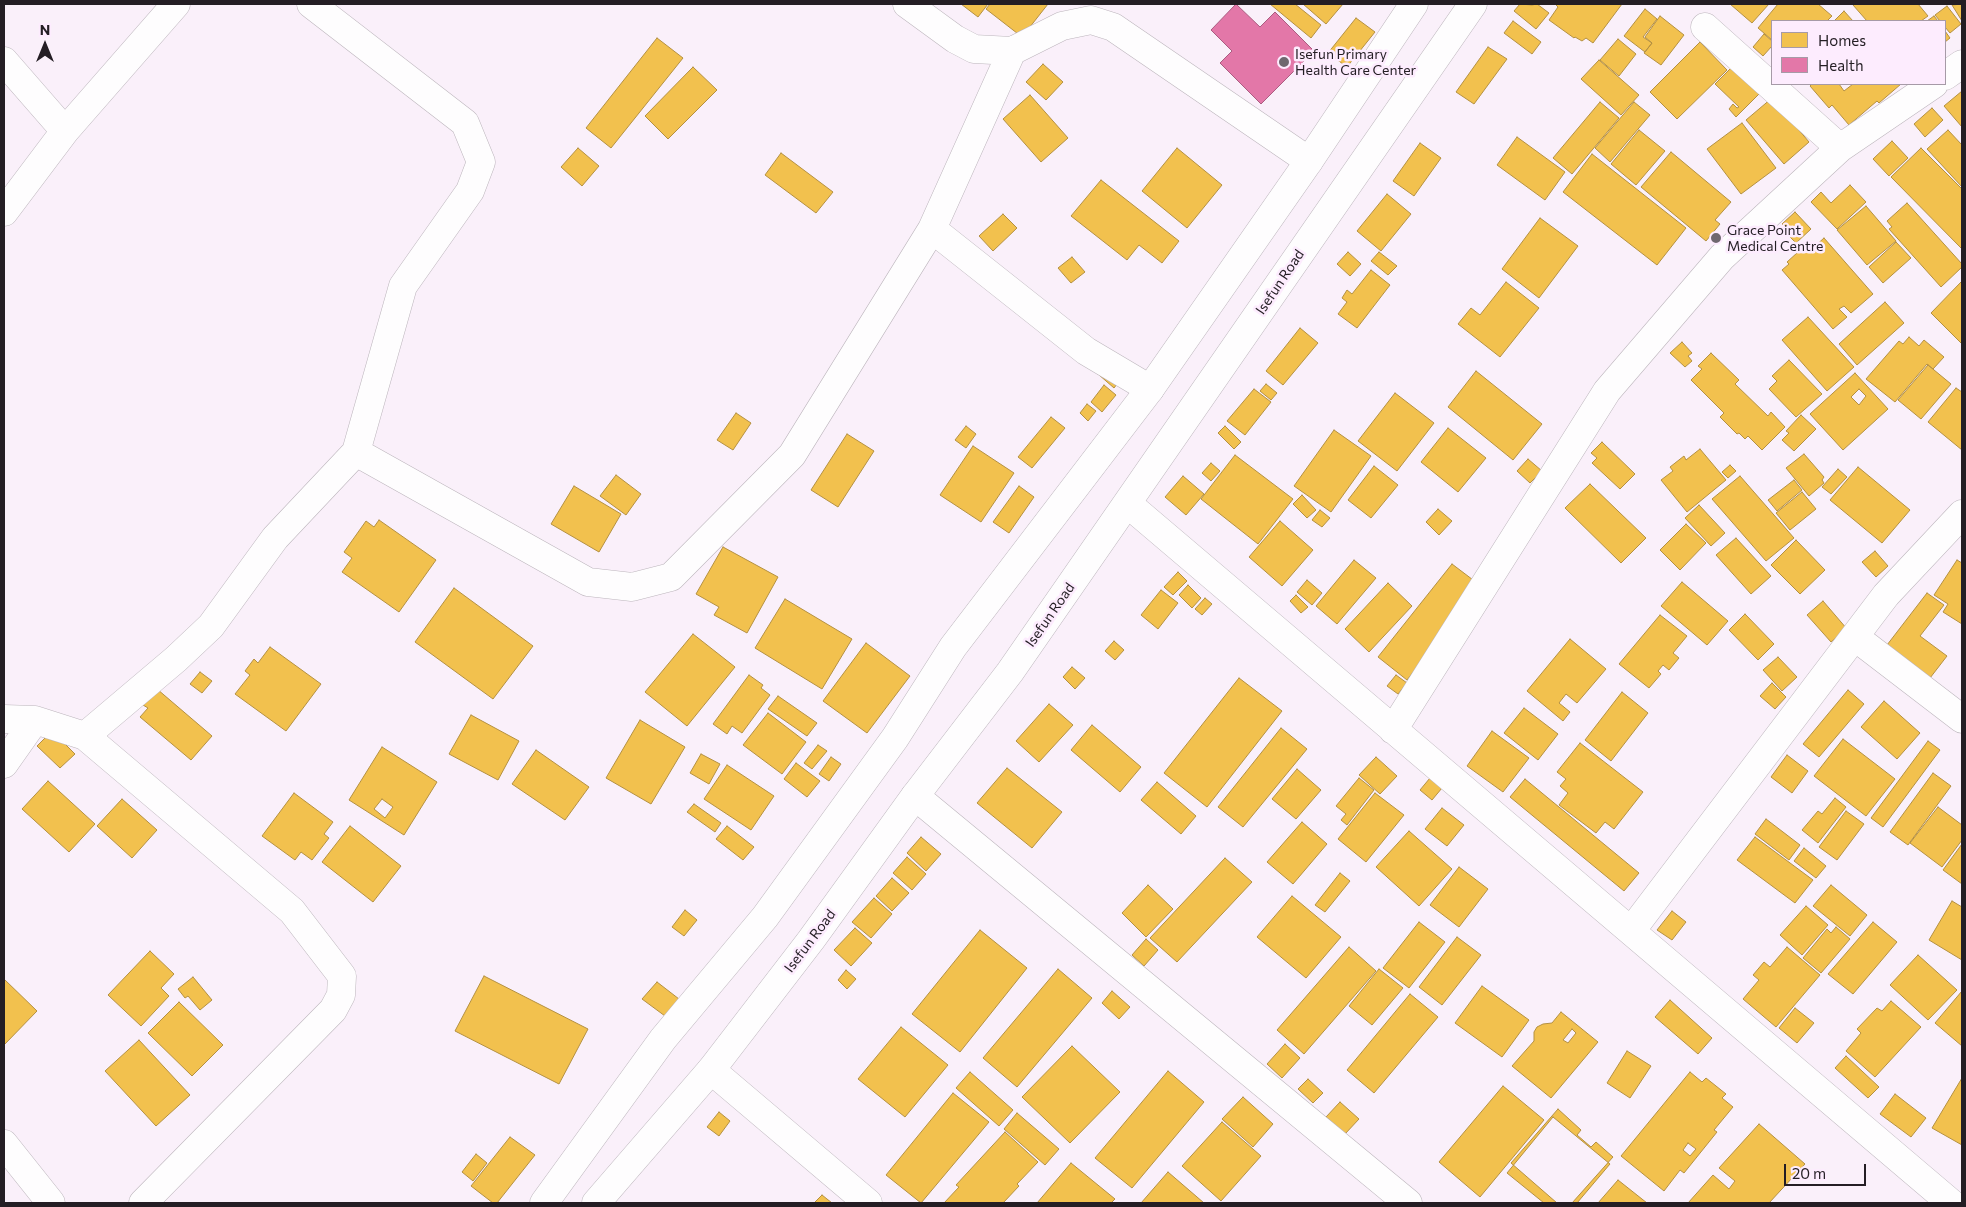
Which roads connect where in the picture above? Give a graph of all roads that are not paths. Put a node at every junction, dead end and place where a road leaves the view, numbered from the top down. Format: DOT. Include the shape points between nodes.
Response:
graph roads {
  1 [pos="176,4"];
  2 [pos="311,4"];
  3 [pos="907,4"];
  4 [pos="1414,4"];
  5 [pos="1473,4"];
  6 [pos="1705,26"];
  7 [pos="1012,51"];
  8 [pos="4,61"];
  9 [pos="1962,64"];
  10 [pos="1946,75"];
  11 [pos="1933,85"];
  12 [pos="65,130"];
  13 [pos="1840,148"];
  14 [pos="1309,161"];
  15 [pos="4,212"];
  16 [pos="932,229"];
  17 [pos="1150,389"];
  18 [pos="356,452"];
  19 [pos="1128,504"];
  20 [pos="1962,514"];
  21 [pos="1854,636"];
  22 [pos="4,719"];
  23 [pos="1962,719"];
  24 [pos="35,720"];
  25 [pos="1394,730"];
  26 [pos="85,736"];
  27 [pos="4,764"];
  28 [pos="916,796"];
  29 [pos="1631,931"];
  30 [pos="711,1070"];
  31 [pos="4,1144"];
  32 [pos="52,1203"];
  33 [pos="143,1203"];
  34 [pos="544,1203"];
  35 [pos="596,1203"];
  36 [pos="868,1203"];
  37 [pos="1408,1203"];
  38 [pos="1952,1203"];
  1 -- 12 [label="street"];
  2 -- 18 [label="street" via="464,123 482,162 470,191 403,286"];
  3 -- 7 [label="street" via="955,39 974,48"];
  4 -- 14 [label="street"];
  5 -- 19 [label="street, Isefun Road"];
  6 -- 13 [label="street"];
  7 -- 14 [label="street" via="1062,26 1090,20 1112,26"];
  7 -- 16 [label="street"];
  8 -- 12 [label="street"];
  9 -- 10 [label="street"];
  11 -- 13 [label="street"];
  12 -- 15 [label="street"];
  13 -- 25 [label="street" via="1722,257 1607,391"];
  14 -- 17 [label="street"];
  16 -- 17 [label="street" via="1086,351"];
  16 -- 18 [label="street" via="792,455 671,577 632,588 588,582"];
  17 -- 34 [label="street" via="953,647 895,738 765,917 663,1039"];
  18 -- 26 [label="street" via="275,538 211,626"];
  19 -- 25 [label="street"];
  19 -- 28 [label="street, Isefun Road" via="1010,672"];
  20 -- 21 [label="street" via="1886,595"];
  21 -- 23 [label="street"];
  21 -- 29 [label="street"];
  22 -- 24 [label="street"];
  24 -- 26 [label="street"];
  24 -- 27 [label="street"];
  25 -- 29 [label="street"];
  26 -- 33 [label="street" via="292,912 342,976 341,995 332,1010"];
  28 -- 30 [label="street, Isefun Road"];
  28 -- 37 [label="street"];
  29 -- 38 [label="street"];
  30 -- 35 [label="street, Isefun Road"];
  30 -- 36 [label="street"];
  31 -- 32 [label="street"];
}
